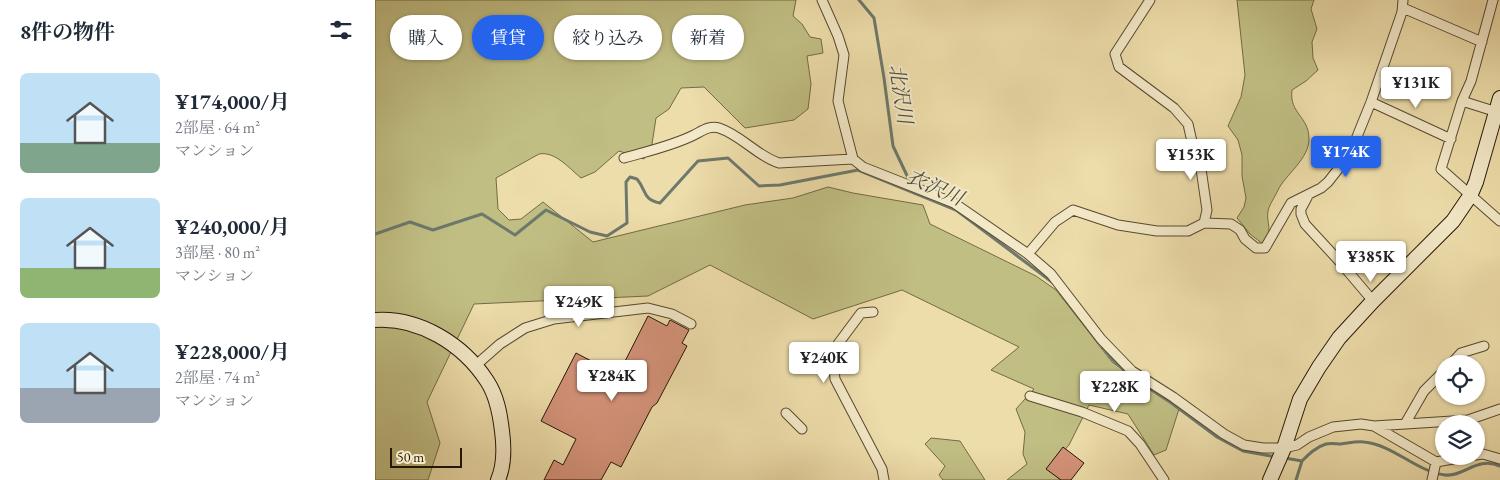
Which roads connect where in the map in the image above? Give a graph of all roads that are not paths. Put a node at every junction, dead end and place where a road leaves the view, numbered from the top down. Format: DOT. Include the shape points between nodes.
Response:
graph roads {
  1 [pos="821,0"];
  2 [pos="1150,0"];
  3 [pos="1493,0"];
  4 [pos="1403,4"];
  5 [pos="1482,42"];
  6 [pos="1463,101"];
  7 [pos="1371,102"];
  8 [pos="1499,108"];
  9 [pos="1451,138"];
  10 [pos="624,158"];
  11 [pos="853,159"];
  12 [pos="1309,194"];
  13 [pos="1470,196"];
  14 [pos="1500,221"];
  15 [pos="1204,223"];
  16 [pos="1027,254"];
  17 [pos="1373,301"];
  18 [pos="873,312"];
  19 [pos="375,320"];
  20 [pos="691,324"];
  21 [pos="1484,346"];
  22 [pos="1459,355"];
  23 [pos="475,366"];
  24 [pos="1435,380"];
  25 [pos="1030,396"];
  26 [pos="1500,409"];
  27 [pos="786,413"];
  28 [pos="1405,424"];
  29 [pos="1374,426"];
  30 [pos="802,428"];
  31 [pos="1283,448"];
  32 [pos="1485,455"];
  33 [pos="1500,459"];
  34 [pos="1435,461"];
  35 [pos="1435,465"];
  36 [pos="498,480"];
  37 [pos="884,480"];
  38 [pos="1164,480"];
  39 [pos="1270,480"];
  40 [pos="1432,480"];
  1 -- 11 [label="street" via="844,56 838,101"];
  2 -- 15 [label="street" via="1115,54 1119,68 1174,108 1188,124 1201,169 1207,210"];
  3 -- 5 [label="street"];
  4 -- 5 [label="street"];
  4 -- 7 [label="street"];
  5 -- 6 [label="street"];
  6 -- 8 [label="street"];
  6 -- 9 [label="street"];
  7 -- 9 [label="street"];
  7 -- 12 [label="street" via="1350,154 1328,182"];
  8 -- 13 [label="street"];
  9 -- 13 [label="street" via="1441,169"];
  10 -- 11 [label="street" via="718,127 779,163"];
  11 -- 16 [label="street" via="863,167 954,203"];
  12 -- 15 [label="street" via="1291,202 1265,248 1256,248 1231,224"];
  12 -- 17 [label="street" via="1301,209 1305,224"];
  13 -- 14 [label="street"];
  13 -- 17 [label="street" via="1453,221"];
  15 -- 16 [label="street" via="1188,231 1157,231 1118,225 1073,210 1055,222"];
  16 -- 31 [label="street" via="1051,274 1101,339 1132,371 1244,445"];
  17 -- 31 [label="street" via="1339,338 1319,367 1300,399"];
  18 -- 37 [label="street" via="861,313 838,344 833,360 835,379 882,469"];
  19 -- 23 [label="street" via="392,319 422,327 447,340"];
  20 -- 23 [label="street" via="672,314 648,308 554,319 525,328"];
  21 -- 22 [label="street"];
  23 -- 36 [label="street" via="488,381 499,407 504,446"];
  24 -- 28 [label="street" via="1424,391"];
  25 -- 38 [label="street" via="1083,412 1128,431"];
  26 -- 28 [label="street" via="1468,420"];
  27 -- 30 [label="street"];
  28 -- 29 [label="street"];
  29 -- 31 [label="street" via="1333,427 1297,445"];
  29 -- 34 [label="street"];
  31 -- 39 [label="street"];
  32 -- 33 [label="street"];
  35 -- 40 [label="street"];
}
